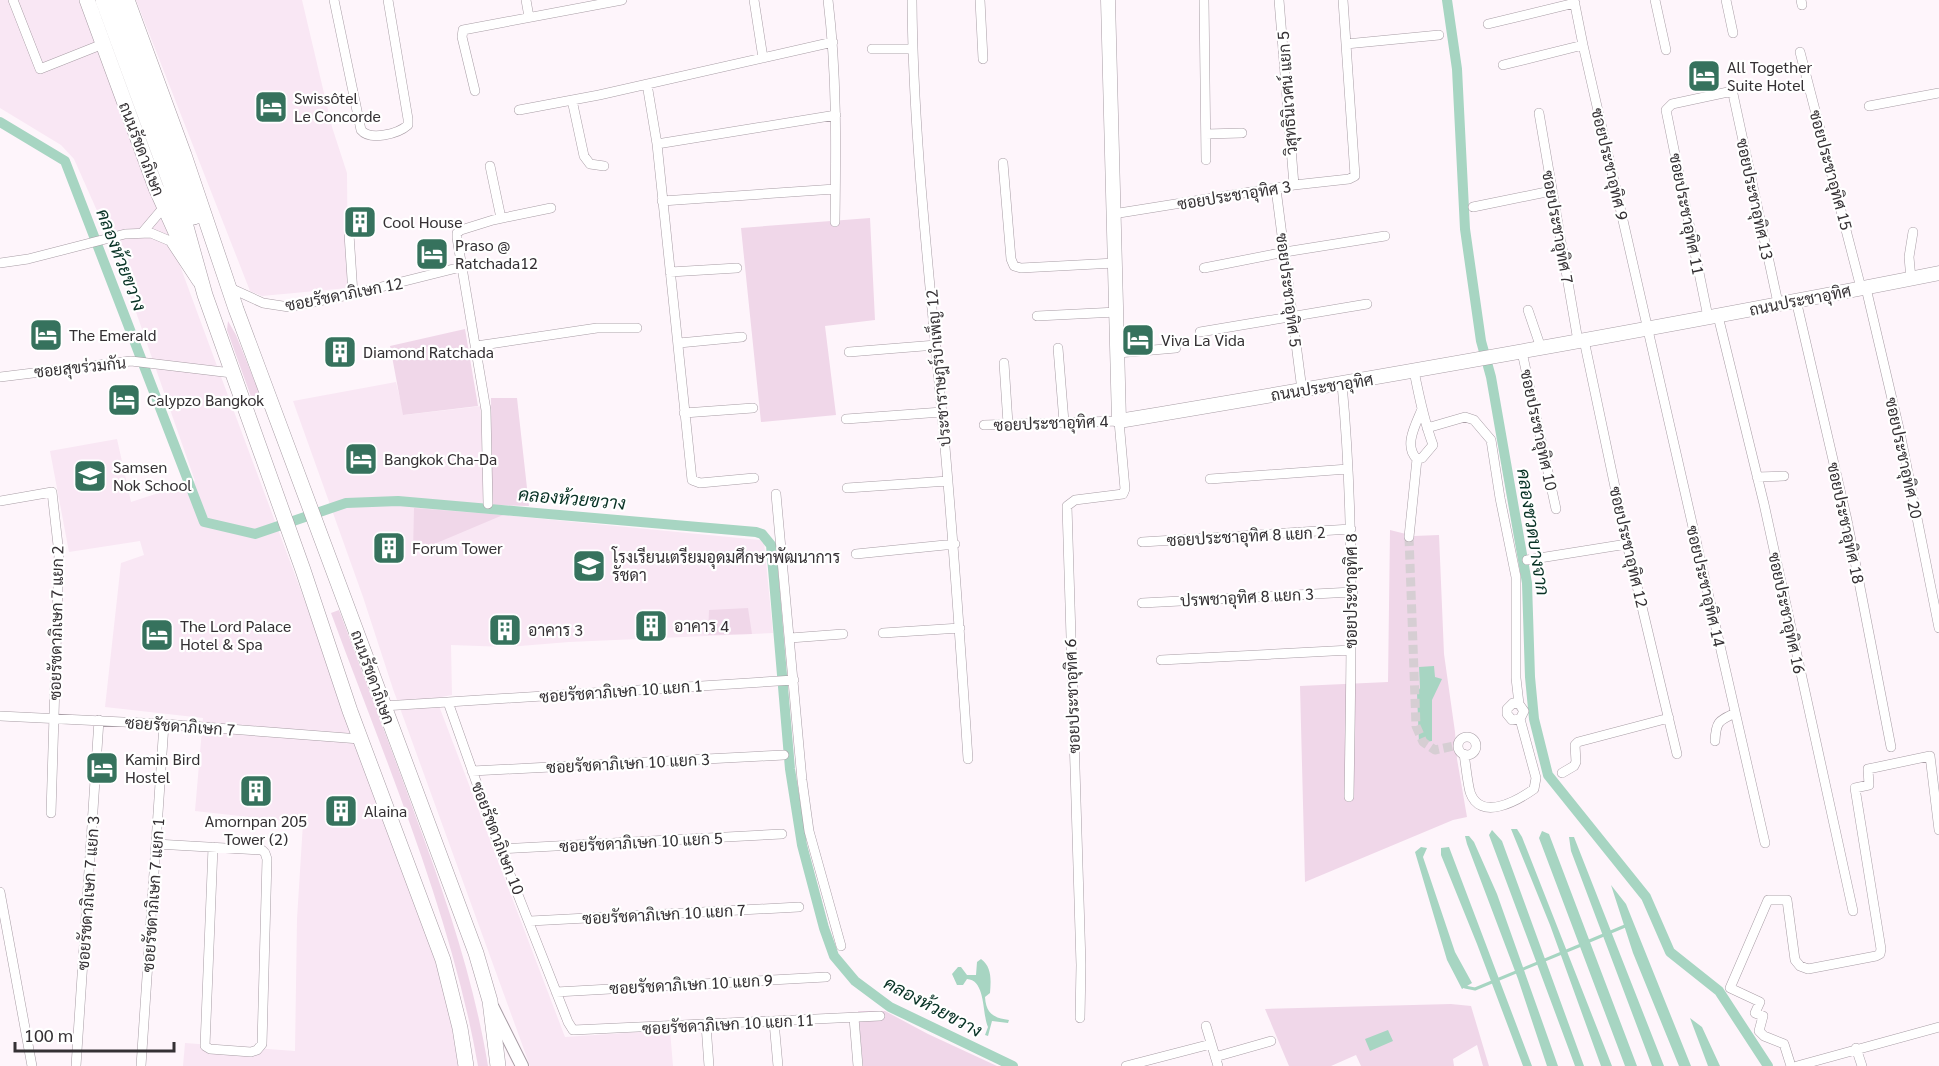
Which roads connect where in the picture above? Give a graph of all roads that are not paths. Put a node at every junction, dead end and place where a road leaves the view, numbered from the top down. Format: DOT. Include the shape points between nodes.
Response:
graph roads {
  1 [pos="13,0"];
  2 [pos="87,0"];
  3 [pos="103,0"];
  4 [pos="115,0"];
  5 [pos="127,0"];
  6 [pos="334,0"];
  7 [pos="388,0"];
  8 [pos="526,0"];
  9 [pos="622,0"];
  10 [pos="754,0"];
  11 [pos="828,0"];
  12 [pos="912,0"];
  13 [pos="980,0"];
  14 [pos="1108,0"];
  15 [pos="1204,0"];
  16 [pos="1280,0"];
  17 [pos="1655,0"];
  18 [pos="1726,0"];
  19 [pos="1343,1"];
  20 [pos="1575,1"];
  21 [pos="529,17"];
  22 [pos="1488,24"];
  23 [pos="1733,33"];
  24 [pos="1439,35"];
  25 [pos="833,42"];
  26 [pos="103,44"];
  27 [pos="1346,44"];
  28 [pos="1583,45"];
  29 [pos="872,49"];
  30 [pos="912,49"];
  31 [pos="1666,50"];
  32 [pos="1800,52"];
  33 [pos="763,58"];
  34 [pos="984,59"];
  35 [pos="1503,65"];
  36 [pos="647,84"];
  37 [pos="475,92"];
  38 [pos="1939,93"];
  39 [pos="572,100"];
  40 [pos="1869,106"];
  41 [pos="519,110"];
  42 [pos="1666,110"];
  43 [pos="1539,113"];
  44 [pos="836,116"];
  45 [pos="1242,132"];
  46 [pos="1206,134"];
  47 [pos="657,144"];
  48 [pos="1206,160"];
  49 [pos="1003,163"];
  50 [pos="490,166"];
  51 [pos="604,166"];
  52 [pos="1294,185"];
  53 [pos="835,189"];
  54 [pos="1276,189"];
  55 [pos="1551,191"];
  56 [pos="662,201"];
  57 [pos="164,207"];
  58 [pos="1473,207"];
  59 [pos="551,208"];
  60 [pos="1113,214"];
  61 [pos="501,218"];
  62 [pos="835,222"];
  63 [pos="1913,232"];
  64 [pos="142,233"];
  65 [pos="349,234"];
  66 [pos="1385,237"];
  67 [pos="1285,252"];
  68 [pos="0,263"];
  69 [pos="1115,263"];
  70 [pos="462,267"];
  71 [pos="737,268"];
  72 [pos="1203,268"];
  73 [pos="670,272"];
  74 [pos="1939,273"];
  75 [pos="1911,279"];
  76 [pos="1864,288"];
  77 [pos="229,290"];
  78 [pos="353,294"];
  79 [pos="205,295"];
  80 [pos="1796,300"];
  81 [pos="1778,303"];
  82 [pos="1367,304"];
  83 [pos="1528,310"];
  84 [pos="1117,312"];
  85 [pos="1037,316"];
  86 [pos="1293,317"];
  87 [pos="1713,317"];
  88 [pos="637,328"];
  89 [pos="1648,328"];
  90 [pos="1200,332"];
  91 [pos="742,337"];
  92 [pos="1581,341"];
  93 [pos="679,343"];
  94 [pos="936,345"];
  95 [pos="476,346"];
  96 [pos="1058,348"];
  97 [pos="1176,348"];
  98 [pos="1542,348"];
  99 [pos="849,352"];
  100 [pos="1522,352"];
  101 [pos="1118,353"];
  102 [pos="1004,363"];
  103 [pos="1414,371"];
  104 [pos="232,373"];
  105 [pos="0,377"];
  106 [pos="1342,384"];
  107 [pos="1302,390"];
  108 [pos="753,408"];
  109 [pos="1422,409"];
  110 [pos="942,412"];
  111 [pos="684,413"];
  112 [pos="846,419"];
  113 [pos="1119,421"];
  114 [pos="1064,422"];
  115 [pos="1008,424"];
  116 [pos="984,425"];
  117 [pos="1427,428"];
  118 [pos="1417,459"];
  119 [pos="1348,469"];
  120 [pos="1784,476"];
  121 [pos="1757,477"];
  122 [pos="753,478"];
  123 [pos="1210,479"];
  124 [pos="948,481"];
  125 [pos="847,488"];
  126 [pos="776,494"];
  127 [pos="0,501"];
  128 [pos="488,504"];
  129 [pos="1556,509"];
  130 [pos="1351,529"];
  131 [pos="1409,537"];
  132 [pos="1142,542"];
  133 [pos="955,544"];
  134 [pos="1627,544"];
  135 [pos="856,554"];
  136 [pos="1527,560"];
  137 [pos="1353,592"];
  138 [pos="1142,603"];
  139 [pos="960,627"];
  140 [pos="1939,628"];
  141 [pos="883,633"];
  142 [pos="843,634"];
  143 [pos="790,638"];
  144 [pos="1351,650"];
  145 [pos="1161,660"];
  146 [pos="793,680"];
  147 [pos="448,702"];
  148 [pos="1520,704"];
  149 [pos="383,706"];
  150 [pos="1735,713"];
  151 [pos="0,716"];
  152 [pos="54,718"];
  153 [pos="1669,718"];
  154 [pos="1521,719"];
  155 [pos="99,720"];
  156 [pos="164,724"];
  157 [pos="360,739"];
  158 [pos="1715,741"];
  159 [pos="1891,747"];
  160 [pos="1464,754"];
  161 [pos="1677,754"];
  162 [pos="784,755"];
  163 [pos="968,759"];
  164 [pos="472,771"];
  165 [pos="1562,773"];
  166 [pos="1349,797"];
  167 [pos="51,813"];
  168 [pos="1939,830"];
  169 [pos="782,834"];
  170 [pos="1765,843"];
  171 [pos="156,844"];
  172 [pos="213,848"];
  173 [pos="501,849"];
  174 [pos="0,892"];
  175 [pos="799,907"];
  176 [pos="1853,911"];
  177 [pos="530,921"];
  178 [pos="841,945"];
  179 [pos="826,977"];
  180 [pos="556,992"];
  181 [pos="490,1001"];
  182 [pos="880,1016"];
  183 [pos="854,1018"];
  184 [pos="1080,1018"];
  185 [pos="774,1022"];
  186 [pos="706,1025"];
  187 [pos="1206,1026"];
  188 [pos="1939,1027"];
  189 [pos="576,1031"];
  190 [pos="1271,1041"];
  191 [pos="1211,1044"];
  192 [pos="1856,1048"];
  193 [pos="1216,1061"];
  194 [pos="32,1066"];
  195 [pos="76,1066"];
  196 [pos="141,1066"];
  197 [pos="466,1066"];
  198 [pos="498,1066"];
  199 [pos="522,1066"];
  200 [pos="709,1066"];
  201 [pos="777,1066"];
  202 [pos="858,1066"];
  203 [pos="1126,1066"];
  204 [pos="1791,1066"];
  205 [pos="1797,1066"];
  206 [pos="1862,1066"];
  1 -- 26 [label="street" via="40,69"];
  2 -- 26 [label="main road, ถนนรัชดาภิเษก"];
  3 -- 79 [label="main road, ถนนรัชดาภิเษก" via="185,223"];
  4 -- 77 [label="main road, ถนนรัชดาภิเษก" via="195,219"];
  5 -- 77 [label="main road, ถนนรัชดาภิเษก"];
  6 -- 7 [label="street" via="361,130 371,136 403,130 408,125"];
  8 -- 21 [label="street"];
  9 -- 21 [label="street"];
  10 -- 33 [label="street"];
  11 -- 25 [label="street"];
  12 -- 30 [label="street, ประชาราษฎร์บำเพ็ญ 12"];
  13 -- 34 [label="street"];
  14 -- 60 [label="main road"];
  15 -- 46 [label="street"];
  16 -- 52 [label="street, วิสุทธินิเวศน์ แยก 5"];
  17 -- 31 [label="street"];
  18 -- 23 [label="street"];
  19 -- 27 [label="street"];
  20 -- 22 [label="street"];
  20 -- 28 [label="street, ซอยประชาอุทิศ 9"];
  21 -- 37 [label="street" via="463,30"];
  24 -- 27 [label="street"];
  25 -- 33 [label="street"];
  25 -- 44 [label="street"];
  26 -- 57 [label="main road, ถนนรัชดาภิเษก"];
  27 -- 52 [label="street, ซอยประชาอุทิศ 3" via="1355,176"];
  28 -- 35 [label="street"];
  28 -- 89 [label="street, ซอยประชาอุทิศ 9"];
  29 -- 30 [label="street"];
  30 -- 94 [label="street, ประชาราษฎร์บำเพ็ญ 12"];
  32 -- 76 [label="street, ซอยประชาอุทิศ 15"];
  33 -- 36 [label="street"];
  36 -- 39 [label="street"];
  36 -- 47 [label="street"];
  38 -- 40 [label="street"];
  39 -- 41 [label="street"];
  39 -- 51 [label="street" via="584,156 590,164"];
  42 -- 81 [label="street, ซอยประชาอุทิศ 13" via="1683,102 1733,94"];
  42 -- 87 [label="street, ซอยประชาอุทิศ 11"];
  43 -- 55 [label="street, ซอยประชาอุทิศ 7"];
  44 -- 47 [label="street"];
  44 -- 53 [label="street"];
  45 -- 46 [label="street"];
  46 -- 48 [label="street"];
  47 -- 56 [label="street"];
  49 -- 69 [label="street" via="1014,266"];
  50 -- 61 [label="street"];
  52 -- 54 [label="street, ซอยประชาอุทิศ 3"];
  53 -- 56 [label="street"];
  53 -- 62 [label="street"];
  54 -- 60 [label="street, ซอยประชาอุทิศ 3"];
  54 -- 67 [label="street, ซอยประชาอุทิศ 5"];
  55 -- 58 [label="street"];
  55 -- 92 [label="street, ซอยประชาอุทิศ 7"];
  56 -- 73 [label="street"];
  57 -- 64 [label="street"];
  57 -- 79 [label="main road, ถนนรัชดาภิเษก"];
  59 -- 61 [label="street"];
  60 -- 69 [label="main road"];
  61 -- 70 [label="street" via="457,233"];
  63 -- 75 [label="street"];
  64 -- 68 [label="street"];
  64 -- 79 [label="street" via="170,242"];
  65 -- 78 [label="street"];
  66 -- 67 [label="street"];
  67 -- 72 [label="street"];
  67 -- 86 [label="street, ซอยประชาอุทิศ 5"];
  69 -- 84 [label="main road"];
  70 -- 78 [label="street, ซอยรัชดาภิเษก 12"];
  70 -- 95 [label="street"];
  71 -- 73 [label="street"];
  73 -- 93 [label="street"];
  74 -- 75 [label="main road, ถนนประชาอุทิศ"];
  75 -- 76 [label="main road, ถนนประชาอุทิศ"];
  76 -- 80 [label="main road, ถนนประชาอุทิศ"];
  76 -- 140 [label="street, ซอยประชาอุทิศ 20" via="1900,433"];
  77 -- 78 [label="street, ซอยรัชดาภิเษก 12" via="279,307"];
  77 -- 149 [label="main road, ถนนรัชดาภิเษก"];
  79 -- 104 [label="main road, ถนนรัชดาภิเษก"];
  80 -- 81 [label="main road, ถนนประชาอุทิศ"];
  80 -- 159 [label="street, ซอยประชาอุทิศ 18" via="1847,520"];
  81 -- 87 [label="main road, ถนนประชาอุทิศ"];
  82 -- 86 [label="street"];
  83 -- 98 [label="street"];
  84 -- 85 [label="street"];
  84 -- 101 [label="main road"];
  86 -- 90 [label="street"];
  86 -- 107 [label="street, ซอยประชาอุทิศ 5"];
  87 -- 89 [label="main road, ถนนประชาอุทิศ"];
  87 -- 121 [label="street, ซอยประชาอุทิศ 16"];
  88 -- 95 [label="street" via="597,328"];
  89 -- 92 [label="main road, ถนนประชาอุทิศ"];
  89 -- 150 [label="street, ซอยประชาอุทิศ 14"];
  91 -- 93 [label="street"];
  92 -- 98 [label="main road, ถนนประชาอุทิศ"];
  92 -- 134 [label="street, ซอยประชาอุทิศ 12"];
  93 -- 111 [label="street"];
  94 -- 99 [label="street"];
  94 -- 110 [label="street, ประชาราษฎร์บำเพ็ญ 12"];
  95 -- 128 [label="street" via="486,411"];
  96 -- 114 [label="street"];
  97 -- 101 [label="street"];
  98 -- 100 [label="main road, ถนนประชาอุทิศ"];
  100 -- 103 [label="main road, ถนนประชาอุทิศ"];
  100 -- 129 [label="street, ซอยประชาอุทิศ 10"];
  101 -- 113 [label="main road"];
  102 -- 115 [label="street"];
  103 -- 106 [label="main road, ถนนประชาอุทิศ"];
  103 -- 109 [label="street"];
  104 -- 105 [label="street, ซอยสุขร่วมกัน" via="132,361"];
  104 -- 157 [label="main road, ถนนรัชดาภิเษก"];
  106 -- 107 [label="main road, ถนนประชาอุทิศ"];
  106 -- 119 [label="street, ซอยประชาอุทิศ 8"];
  107 -- 113 [label="main road, ถนนประชาอุทิศ"];
  108 -- 111 [label="street"];
  109 -- 117 [label="street"];
  109 -- 118 [label="street" via="1410,446"];
  110 -- 112 [label="street"];
  110 -- 124 [label="street, ประชาราษฎร์บำเพ็ญ 12"];
  111 -- 122 [label="street" via="692,480 700,483"];
  113 -- 114 [label="street, ซอยประชาอุทิศ 4"];
  113 -- 184 [label="street, ซอยประชาอุทิศ 6" via="1123,494 1075,500 1067,506"];
  114 -- 115 [label="street, ซอยประชาอุทิศ 4"];
  115 -- 116 [label="street, ซอยประชาอุทิศ 4"];
  117 -- 118 [label="street" via="1433,445"];
  117 -- 148 [label="street" via="1465,417 1474,420 1491,440 1516,578 1516,678"];
  118 -- 131 [label="street"];
  119 -- 123 [label="street"];
  119 -- 130 [label="street, ซอยประชาอุทิศ 8"];
  120 -- 121 [label="street"];
  121 -- 176 [label="street, ซอยประชาอุทิศ 16"];
  124 -- 125 [label="street"];
  124 -- 133 [label="street, ประชาราษฎร์บำเพ็ญ 12"];
  126 -- 143 [label="street"];
  127 -- 152 [label="street, ซอยรัชดาภิเษก 7 แยก 2" via="52,492 59,555"];
  130 -- 132 [label="street, ซอยประชาอุทิศ 8 แยก 2"];
  130 -- 137 [label="street, ซอยประชาอุทิศ 8"];
  133 -- 135 [label="street"];
  133 -- 139 [label="street, ประชาราษฎร์บำเพ็ญ 12"];
  134 -- 136 [label="street"];
  134 -- 153 [label="street, ซอยประชาอุทิศ 12"];
  137 -- 138 [label="street, ปรพชาอุทิศ 8 แยก 3"];
  137 -- 144 [label="street, ซอยประชาอุทิศ 8"];
  139 -- 141 [label="street"];
  139 -- 163 [label="street, ประชาราษฎร์บำเพ็ญ 12"];
  142 -- 143 [label="street"];
  143 -- 146 [label="street"];
  144 -- 145 [label="street"];
  144 -- 166 [label="street, ซอยประชาอุทิศ 8"];
  146 -- 147 [label="street, ซอยรัชดาภิเษก 10 แยก 1"];
  146 -- 178 [label="street" via="810,836"];
  147 -- 149 [label="street"];
  147 -- 164 [label="street, ซอยรัชดาภิเษก 10"];
  148 -- 154 [label="street" via="1524,711"];
  148 -- 154 [label="street" via="1510,704 1506,712 1512,720"];
  149 -- 181 [label="main road, ถนนรัชดาภิเษก" via="476,953"];
  150 -- 158 [label="street" via="1718,722"];
  150 -- 170 [label="street, ซอยประชาอุทิศ 14"];
  151 -- 152 [label="street, ซอยรัชดาภิเษก 7"];
  152 -- 155 [label="street, ซอยรัชดาภิเษก 7"];
  152 -- 167 [label="street, ซอยรัชดาภิเษก 7 แยก 2"];
  153 -- 161 [label="street, ซอยประชาอุทิศ 12"];
  153 -- 165 [label="street" via="1578,742 1574,766"];
  154 -- 160 [label="street" via="1536,778 1534,789 1522,798 1492,809 1480,806 1471,794"];
  155 -- 156 [label="street, ซอยรัชดาภิเษก 7"];
  155 -- 195 [label="street, ซอยรัชดาภิเษก 7 แยก 3"];
  156 -- 157 [label="street, ซอยรัชดาภิเษก 7"];
  156 -- 171 [label="street, ซอยรัชดาภิเษก 7 แยก 1"];
  157 -- 197 [label="main road, ถนนรัชดาภิเษก" via="443,960"];
  160 -- 160 [label="street" via="1474,751 1471,738 1465,737 1456,746"];
  162 -- 164 [label="street, ซอยรัชดาภิเษก 10 แยก 3"];
  164 -- 173 [label="street, ซอยรัชดาภิเษก 10"];
  168 -- 204 [label="street" via="1930,756 1868,769 1869,785 1855,788 1881,950 1876,956 1804,968 1795,960 1787,900 1768,900 1730,988 1760,1002 1755,1013 1763,1016 1760,1031 1785,1044"];
  169 -- 173 [label="street, ซอยรัชดาภิเษก 10 แยก 5"];
  171 -- 172 [label="street"];
  171 -- 196 [label="street, ซอยรัชดาภิเษก 7 แยก 1"];
  172 -- 172 [label="street" via="262,850 267,859 262,1044 251,1052 205,1046"];
  173 -- 177 [label="street, ซอยรัชดาภิเษก 10"];
  174 -- 194 [label="street"];
  175 -- 177 [label="street, ซอยรัชดาภิเษก 10 แยก 7"];
  177 -- 180 [label="street, ซอยรัชดาภิเษก 10"];
  179 -- 180 [label="street, ซอยรัชดาภิเษก 10 แยก 9"];
  180 -- 189 [label="street, ซอยรัชดาภิเษก 10" via="568,1022"];
  181 -- 198 [label="main road, ถนนรัชดาภิเษก"];
  181 -- 199 [label="street"];
  182 -- 183 [label="street, ซอยรัชดาภิเษก 10 แยก 11"];
  183 -- 185 [label="street, ซอยรัชดาภิเษก 10 แยก 11"];
  183 -- 202 [label="street"];
  185 -- 186 [label="street, ซอยรัชดาภิเษก 10 แยก 11"];
  185 -- 201 [label="street"];
  186 -- 189 [label="street, ซอยรัชดาภิเษก 10 แยก 11"];
  186 -- 200 [label="street"];
  187 -- 191 [label="street"];
  188 -- 192 [label="street"];
  190 -- 193 [label="street"];
  191 -- 193 [label="street"];
  191 -- 203 [label="street"];
  192 -- 205 [label="street"];
  192 -- 206 [label="street"];
}
